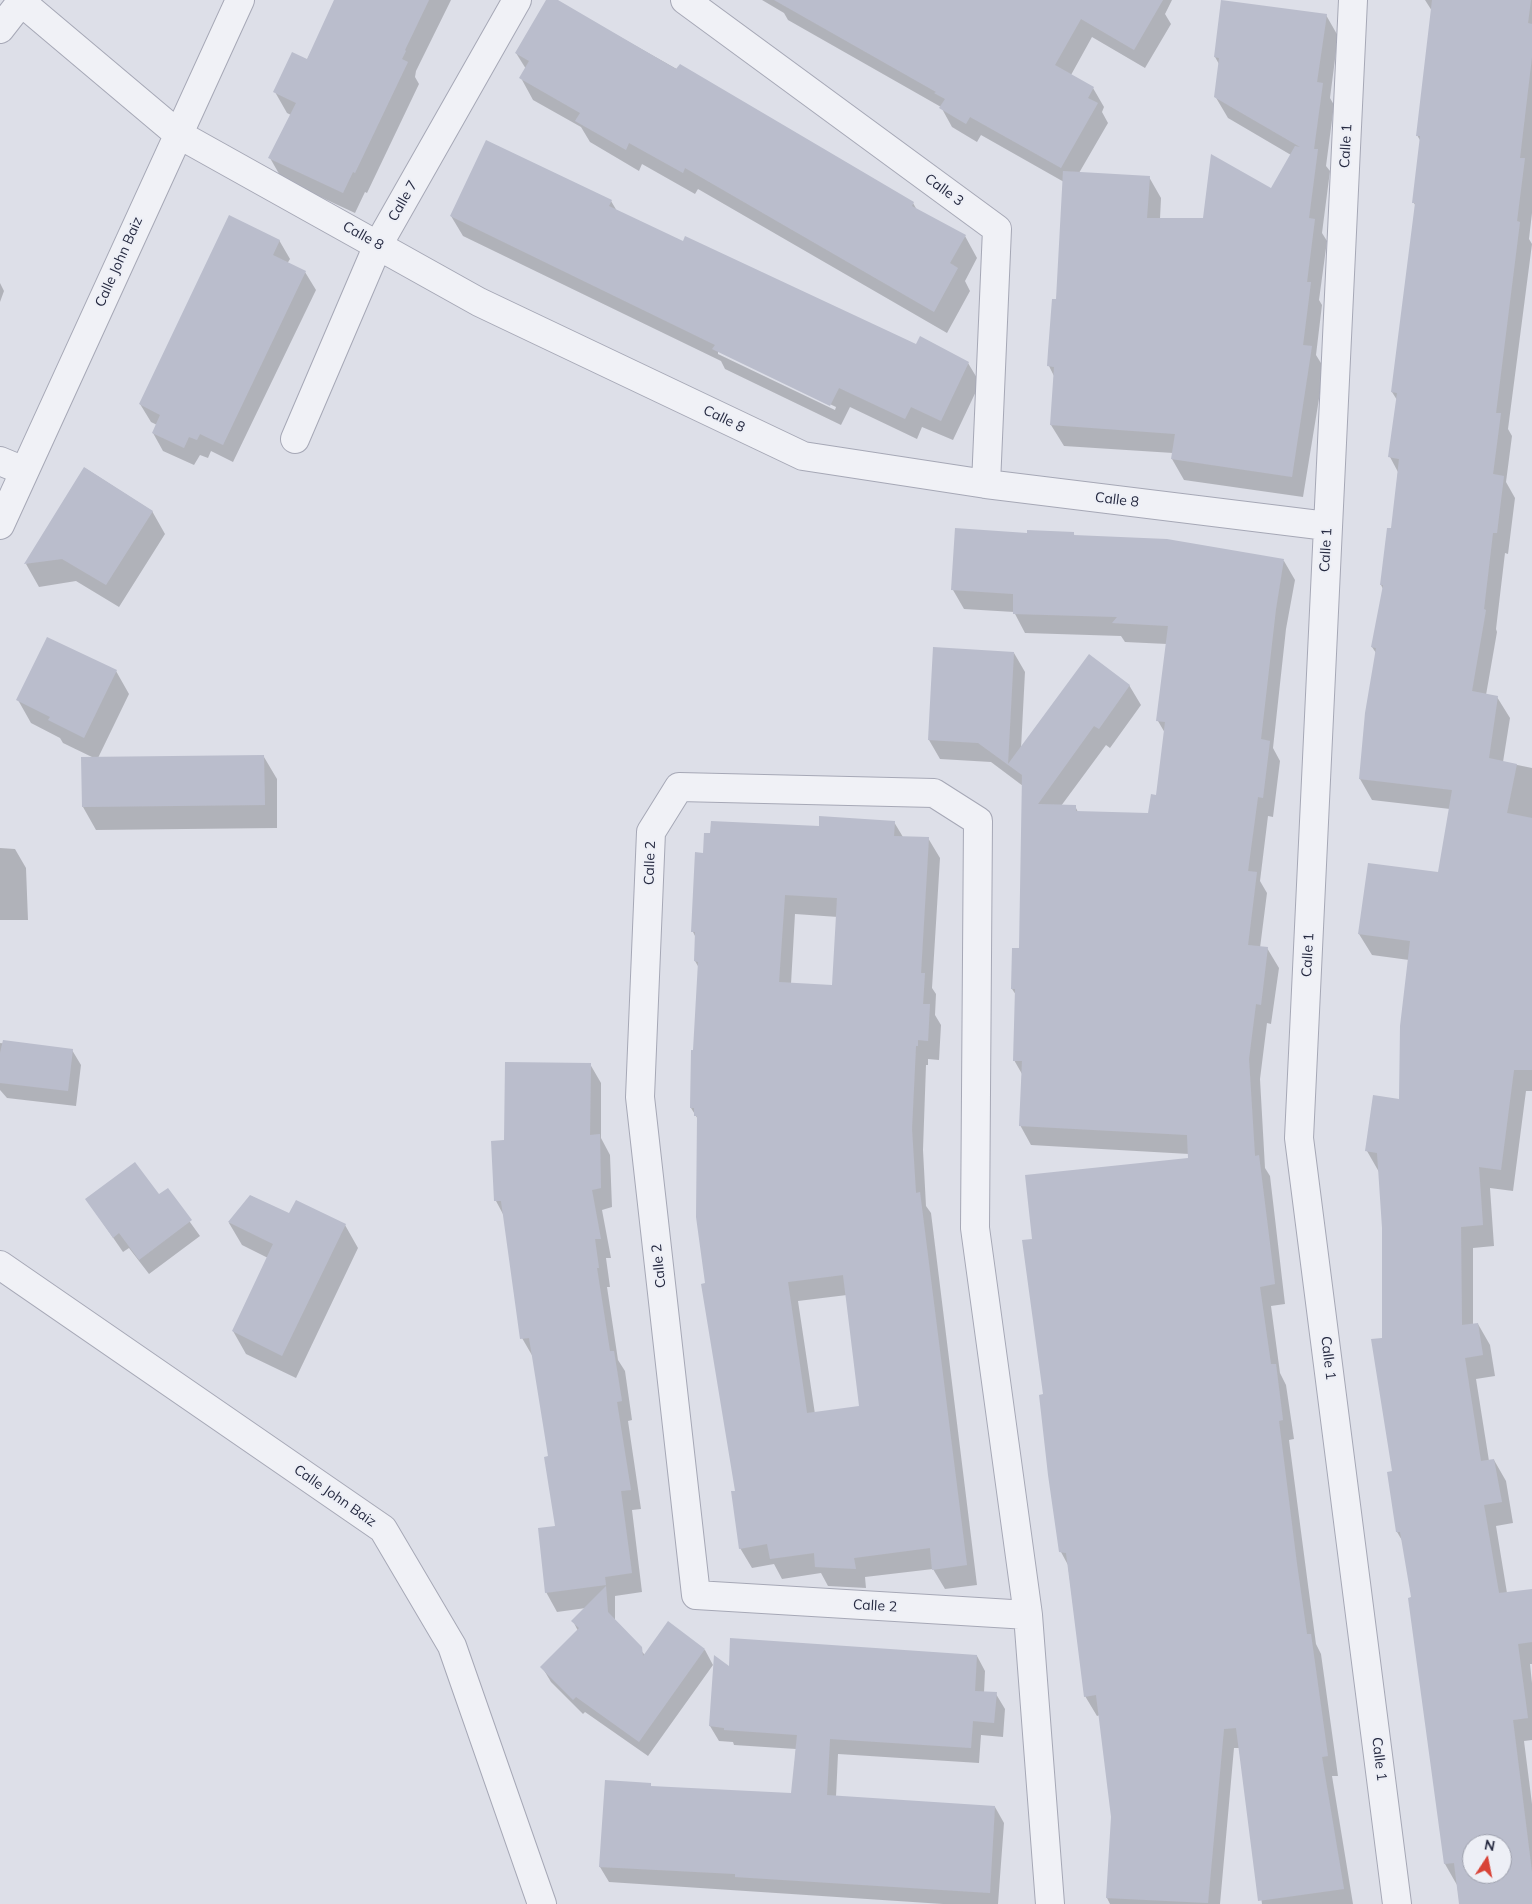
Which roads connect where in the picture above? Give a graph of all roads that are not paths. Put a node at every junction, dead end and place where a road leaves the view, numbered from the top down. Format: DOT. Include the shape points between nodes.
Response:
graph roads {
  1 [pos="240,0"];
  2 [pos="518,0"];
  3 [pos="685,0"];
  4 [pos="1353,0"];
  5 [pos="20,1"];
  6 [pos="0,29"];
  7 [pos="178,134"];
  8 [pos="378,244"];
  9 [pos="294,439"];
  10 [pos="12,466"];
  11 [pos="986,484"];
  12 [pos="0,525"];
  13 [pos="1327,526"];
  14 [pos="0,1265"];
  15 [pos="1028,1615"];
  16 [pos="542,1904"];
  17 [pos="1050,1904"];
  18 [pos="1397,1904"];
  1 -- 7 [label="street, Calle John Baiz"];
  2 -- 8 [label="street, Calle 7"];
  3 -- 11 [label="street, Calle 3" via="997,229"];
  4 -- 13 [label="street, Calle 1"];
  5 -- 6 [label="street"];
  5 -- 7 [label="street, Calle 8"];
  7 -- 8 [label="street, Calle 8"];
  7 -- 10 [label="street, Calle John Baiz"];
  8 -- 9 [label="street, Calle 7"];
  8 -- 11 [label="street, Calle 8" via="479,302 803,456"];
  10 -- 12 [label="street, Calle John Baiz"];
  11 -- 13 [label="street, Calle 8"];
  13 -- 18 [label="street, Calle 1" via="1299,1138"];
  14 -- 16 [label="street, Calle John Baiz" via="383,1529 452,1646"];
  15 -- 15 [label="street, Calle 2" via="975,1228 978,821 934,793 679,787 651,832 640,1097 696,1595"];
  15 -- 17 [label="street, Calle 2"];
}
